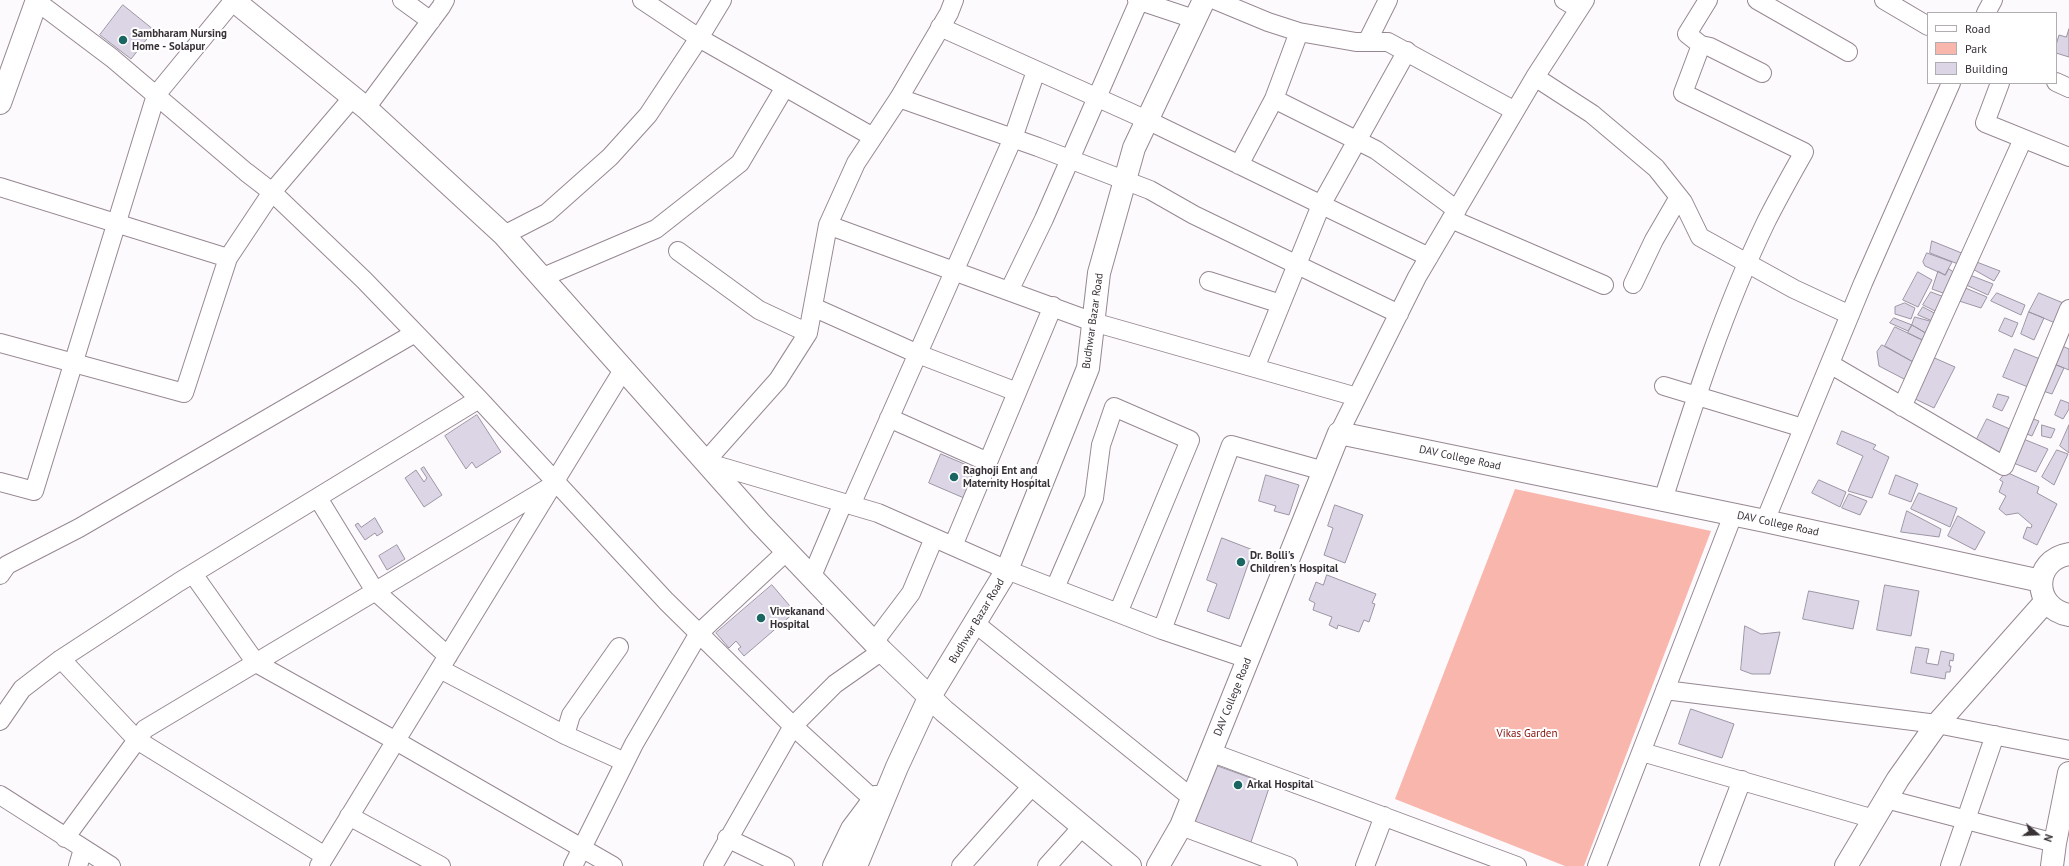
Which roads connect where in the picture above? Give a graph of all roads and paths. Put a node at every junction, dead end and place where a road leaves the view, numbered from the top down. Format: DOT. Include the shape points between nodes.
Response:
graph roads {
  1 [pos="36,0"];
  2 [pos="233,0"];
  3 [pos="402,0"];
  4 [pos="445,0"];
  5 [pos="642,0"];
  6 [pos="722,0"];
  7 [pos="954,0"];
  8 [pos="1138,0"];
  9 [pos="1204,0"];
  10 [pos="1215,0"];
  11 [pos="1388,0"];
  12 [pos="1708,0"];
  13 [pos="1757,0"];
  14 [pos="1884,0"];
  15 [pos="1993,0"];
  16 [pos="1576,3"];
  17 [pos="1987,12"];
  18 [pos="1194,19"];
  19 [pos="431,21"];
  20 [pos="1927,25"];
  21 [pos="940,27"];
  22 [pos="1299,32"];
  23 [pos="699,38"];
  24 [pos="1367,42"];
  25 [pos="1701,45"];
  26 [pos="1407,51"];
  27 [pos="1848,52"];
  28 [pos="1036,71"];
  29 [pos="1762,73"];
  30 [pos="1535,77"];
  31 [pos="2057,82"];
  32 [pos="1951,84"];
  33 [pos="2000,84"];
  34 [pos="785,86"];
  35 [pos="2069,88"];
  36 [pos="156,95"];
  37 [pos="899,98"];
  38 [pos="1097,98"];
  39 [pos="1274,99"];
  40 [pos="0,103"];
  41 [pos="360,103"];
  42 [pos="1515,111"];
  43 [pos="1147,120"];
  44 [pos="873,137"];
  45 [pos="1013,138"];
  46 [pos="2023,139"];
  47 [pos="1357,140"];
  48 [pos="2069,157"];
  49 [pos="1070,159"];
  50 [pos="1239,165"];
  51 [pos="1124,181"];
  52 [pos="0,187"];
  53 [pos="272,192"];
  54 [pos="1679,197"];
  55 [pos="1321,205"];
  56 [pos="1454,214"];
  57 [pos="117,224"];
  58 [pos="828,225"];
  59 [pos="504,236"];
  60 [pos="678,251"];
  61 [pos="1429,257"];
  62 [pos="228,258"];
  63 [pos="1297,264"];
  64 [pos="1748,264"];
  65 [pos="954,271"];
  66 [pos="541,278"];
  67 [pos="1209,281"];
  68 [pos="1604,284"];
  69 [pos="1633,284"];
  70 [pos="1009,291"];
  71 [pos="1281,304"];
  72 [pos="1053,306"];
  73 [pos="813,307"];
  74 [pos="2069,309"];
  75 [pos="1399,314"];
  76 [pos="1850,315"];
  77 [pos="1093,322"];
  78 [pos="415,333"];
  79 [pos="808,333"];
  80 [pos="0,343"];
  81 [pos="918,354"];
  82 [pos="74,363"];
  83 [pos="1830,364"];
  84 [pos="1255,368"];
  85 [pos="623,370"];
  86 [pos="1664,386"];
  87 [pos="1017,392"];
  88 [pos="1696,395"];
  89 [pos="1357,397"];
  90 [pos="479,399"];
  91 [pos="1902,407"];
  92 [pos="889,418"];
  93 [pos="1803,428"];
  94 [pos="1339,433"];
  95 [pos="706,462"];
  96 [pos="988,462"];
  97 [pos="1324,471"];
  98 [pos="0,482"];
  99 [pos="554,483"];
  100 [pos="318,498"];
  101 [pos="1663,500"];
  102 [pos="847,504"];
  103 [pos="1733,515"];
  104 [pos="1765,521"];
  105 [pos="934,538"];
  106 [pos="953,546"];
  107 [pos="787,551"];
  108 [pos="2069,554"];
  109 [pos="1007,570"];
  110 [pos="193,574"];
  111 [pos="0,575"];
  112 [pos="812,576"];
  113 [pos="1055,588"];
  114 [pos="376,591"];
  115 [pos="2043,591"];
  116 [pos="1118,613"];
  117 [pos="2069,615"];
  118 [pos="976,624"];
  119 [pos="1162,630"];
  120 [pos="699,633"];
  121 [pos="619,647"];
  122 [pos="878,647"];
  123 [pos="61,659"];
  124 [pos="1248,659"];
  125 [pos="444,662"];
  126 [pos="256,663"];
  127 [pos="1665,690"];
  128 [pos="929,698"];
  129 [pos="0,721"];
  130 [pos="1937,724"];
  131 [pos="793,726"];
  132 [pos="565,735"];
  133 [pos="1995,735"];
  134 [pos="137,740"];
  135 [pos="396,741"];
  136 [pos="2069,750"];
  137 [pos="1210,752"];
  138 [pos="1642,752"];
  139 [pos="625,762"];
  140 [pos="897,767"];
  141 [pos="2069,773"];
  142 [pos="1742,780"];
  143 [pos="1032,786"];
  144 [pos="0,795"];
  145 [pos="1192,798"];
  146 [pos="1886,799"];
  147 [pos="874,800"];
  148 [pos="349,816"];
  149 [pos="1384,816"];
  150 [pos="1874,819"];
  151 [pos="1966,820"];
  152 [pos="1181,826"];
  153 [pos="1082,827"];
  154 [pos="65,838"];
  155 [pos="727,838"];
  156 [pos="2055,843"];
  157 [pos="582,849"];
  158 [pos="80,858"];
  159 [pos="1486,860"];
  160 [pos="322,861"];
  161 [pos="110,866"];
  162 [pos="441,866"];
  163 [pos="573,866"];
  164 [pos="613,866"];
  165 [pos="713,866"];
  166 [pos="785,866"];
  167 [pos="834,866"];
  168 [pos="856,866"];
  169 [pos="961,866"];
  170 [pos="1047,866"];
  171 [pos="1130,866"];
  172 [pos="1158,866"];
  173 [pos="1288,866"];
  174 [pos="1366,866"];
  175 [pos="1517,866"];
  176 [pos="1597,866"];
  177 [pos="1709,866"];
  178 [pos="1846,866"];
  179 [pos="1950,866"];
  180 [pos="2052,866"];
  1 -- 36 [label="street"];
  1 -- 40 [label="main road"];
  2 -- 36 [label="street"];
  2 -- 41 [label="main road"];
  3 -- 19 [label="street"];
  4 -- 19 [label="street"];
  5 -- 23 [label="street"];
  6 -- 23 [label="street"];
  7 -- 21 [label="street"];
  8 -- 18 [label="street"];
  8 -- 38 [label="street"];
  9 -- 18 [label="main road, Budhwar Bazar Road"];
  10 -- 22 [label="street"];
  11 -- 24 [label="street"];
  12 -- 25 [label="street" via="1687,34"];
  13 -- 27 [label="street"];
  14 -- 20 [label="street"];
  15 -- 17 [label="street"];
  16 -- 30 [label="street"];
  18 -- 43 [label="main road, Budhwar Bazar Road"];
  19 -- 41 [label="street"];
  21 -- 28 [label="street"];
  21 -- 37 [label="street"];
  22 -- 24 [label="street"];
  22 -- 39 [label="street"];
  23 -- 34 [label="street"];
  23 -- 59 [label="street" via="648,115 610,157 546,213"];
  24 -- 26 [label="street" via="1388,42"];
  25 -- 29 [label="street"];
  25 -- 64 [label="street" via="1683,93 1804,152 1767,221"];
  26 -- 42 [label="street"];
  26 -- 47 [label="street"];
  28 -- 38 [label="street"];
  28 -- 45 [label="street"];
  30 -- 42 [label="street"];
  30 -- 54 [label="street" via="1592,114 1656,168"];
  31 -- 35 [label="street"];
  32 -- 76 [label="street"];
  33 -- 46 [label="street" via="1985,123"];
  34 -- 44 [label="street"];
  34 -- 66 [label="street" via="740,163 656,229"];
  36 -- 53 [label="street"];
  36 -- 57 [label="street"];
  37 -- 44 [label="street"];
  37 -- 45 [label="street"];
  38 -- 43 [label="street"];
  38 -- 49 [label="street"];
  39 -- 47 [label="street"];
  39 -- 50 [label="street"];
  41 -- 53 [label="street"];
  41 -- 59 [label="main road"];
  42 -- 56 [label="street"];
  43 -- 50 [label="street"];
  43 -- 51 [label="main road, Budhwar Bazar Road" via="1134,148"];
  44 -- 58 [label="street" via="856,163"];
  45 -- 49 [label="street"];
  45 -- 65 [label="street"];
  46 -- 48 [label="street"];
  46 -- 91 [label="street"];
  47 -- 55 [label="street"];
  47 -- 56 [label="street" via="1376,150"];
  49 -- 51 [label="street"];
  49 -- 70 [label="street"];
  50 -- 55 [label="street"];
  51 -- 63 [label="street" via="1150,190 1194,215"];
  51 -- 77 [label="main road, Budhwar Bazar Road" via="1099,273"];
  52 -- 57 [label="street"];
  53 -- 62 [label="street"];
  53 -- 78 [label="street"];
  54 -- 64 [label="street" via="1700,237"];
  54 -- 69 [label="street" via="1654,240"];
  55 -- 61 [label="street"];
  55 -- 63 [label="street"];
  56 -- 61 [label="street"];
  56 -- 68 [label="street"];
  57 -- 62 [label="street"];
  57 -- 82 [label="street"];
  58 -- 65 [label="street"];
  58 -- 73 [label="street"];
  59 -- 66 [label="main road"];
  60 -- 79 [label="street" via="759,310"];
  61 -- 75 [label="street"];
  62 -- 82 [label="street" via="184,393"];
  63 -- 71 [label="street"];
  63 -- 75 [label="street"];
  64 -- 76 [label="street"];
  64 -- 88 [label="street"];
  65 -- 70 [label="street"];
  65 -- 81 [label="street"];
  66 -- 85 [label="main road"];
  67 -- 71 [label="street"];
  70 -- 72 [label="street"];
  71 -- 84 [label="street"];
  72 -- 77 [label="street"];
  72 -- 87 [label="street"];
  73 -- 79 [label="street"];
  73 -- 81 [label="street"];
  74 -- 91 [label="street" via="2004,466"];
  75 -- 89 [label="street"];
  76 -- 83 [label="street"];
  77 -- 84 [label="street"];
  77 -- 109 [label="main road, Budhwar Bazar Road" via="1088,368"];
  78 -- 90 [label="street"];
  78 -- 111 [label="street" via="80,528 7,565"];
  79 -- 95 [label="street" via="778,380"];
  80 -- 82 [label="street"];
  81 -- 87 [label="street"];
  81 -- 92 [label="street"];
  82 -- 98 [label="street" via="34,491"];
  83 -- 91 [label="street"];
  83 -- 93 [label="street"];
  84 -- 89 [label="street"];
  85 -- 95 [label="main road"];
  85 -- 99 [label="street"];
  86 -- 88 [label="street"];
  87 -- 96 [label="street"];
  88 -- 93 [label="street"];
  88 -- 101 [label="street"];
  89 -- 94 [label="street"];
  90 -- 99 [label="street"];
  90 -- 100 [label="street"];
  92 -- 96 [label="street"];
  92 -- 102 [label="street"];
  93 -- 104 [label="street"];
  94 -- 97 [label="main road, DAV College Road"];
  94 -- 101 [label="main road, DAV College Road"];
  95 -- 102 [label="street"];
  95 -- 107 [label="main road"];
  96 -- 106 [label="street"];
  97 -- 119 [label="street" via="1231,445"];
  97 -- 124 [label="main road, DAV College Road"];
  99 -- 114 [label="street"];
  99 -- 120 [label="street"];
  99 -- 125 [label="street"];
  100 -- 110 [label="street"];
  100 -- 114 [label="street"];
  101 -- 103 [label="main road, DAV College Road"];
  102 -- 105 [label="street" via="878,513"];
  102 -- 112 [label="street"];
  103 -- 104 [label="main road, DAV College Road"];
  103 -- 127 [label="street"];
  104 -- 115 [label="main road, DAV College Road"];
  105 -- 106 [label="street"];
  105 -- 122 [label="street" via="911,593"];
  106 -- 109 [label="street"];
  107 -- 112 [label="main road"];
  107 -- 120 [label="street"];
  108 -- 115 [label="main road" via="2058,557 2044,571"];
  109 -- 113 [label="street"];
  109 -- 118 [label="main road, Budhwar Bazar Road"];
  110 -- 123 [label="street"];
  110 -- 126 [label="street"];
  112 -- 122 [label="main road"];
  113 -- 116 [label="street"];
  113 -- 116 [label="street" via="1094,498 1101,445 1114,407 1190,440"];
  114 -- 125 [label="street"];
  114 -- 126 [label="street"];
  115 -- 117 [label="main road" via="2052,609"];
  115 -- 130 [label="main road"];
  116 -- 119 [label="street"];
  118 -- 128 [label="main road, Budhwar Bazar Road"];
  118 -- 145 [label="street"];
  119 -- 124 [label="street"];
  120 -- 131 [label="street"];
  120 -- 139 [label="street"];
  121 -- 132 [label="street" via="572,715"];
  122 -- 128 [label="main road"];
  122 -- 131 [label="street" via="835,684"];
  123 -- 129 [label="street" via="22,688"];
  123 -- 134 [label="street"];
  124 -- 137 [label="main road, DAV College Road"];
  125 -- 132 [label="street"];
  125 -- 135 [label="street"];
  126 -- 134 [label="street" via="145,730"];
  126 -- 135 [label="street"];
  127 -- 130 [label="street"];
  127 -- 138 [label="street"];
  128 -- 140 [label="main road, Budhwar Bazar Road"];
  128 -- 143 [label="main road"];
  130 -- 133 [label="street"];
  130 -- 146 [label="main road"];
  131 -- 147 [label="street"];
  131 -- 155 [label="street"];
  132 -- 139 [label="street"];
  133 -- 136 [label="street"];
  133 -- 151 [label="street"];
  134 -- 154 [label="street"];
  134 -- 160 [label="street"];
  135 -- 148 [label="street"];
  135 -- 157 [label="street"];
  137 -- 145 [label="main road, DAV College Road"];
  137 -- 149 [label="street"];
  138 -- 142 [label="street"];
  138 -- 176 [label="street"];
  139 -- 157 [label="street"];
  140 -- 147 [label="main road"];
  140 -- 168 [label="main road"];
  141 -- 156 [label="main road"];
  142 -- 150 [label="street"];
  142 -- 177 [label="street"];
  143 -- 153 [label="main road"];
  143 -- 169 [label="street"];
  144 -- 154 [label="street"];
  145 -- 152 [label="main road, DAV College Road"];
  146 -- 150 [label="main road"];
  146 -- 151 [label="street"];
  147 -- 167 [label="main road" via="852,829"];
  148 -- 160 [label="street"];
  148 -- 162 [label="street"];
  149 -- 159 [label="street"];
  149 -- 174 [label="street"];
  150 -- 178 [label="main road"];
  151 -- 156 [label="street"];
  151 -- 179 [label="street"];
  152 -- 172 [label="main road, DAV College Road"];
  152 -- 173 [label="street"];
  153 -- 170 [label="street"];
  153 -- 171 [label="main road"];
  154 -- 158 [label="street"];
  155 -- 165 [label="street"];
  155 -- 166 [label="street"];
  156 -- 180 [label="main road"];
  157 -- 163 [label="street"];
  157 -- 164 [label="street"];
  158 -- 161 [label="street"];
  159 -- 175 [label="street"];
}
